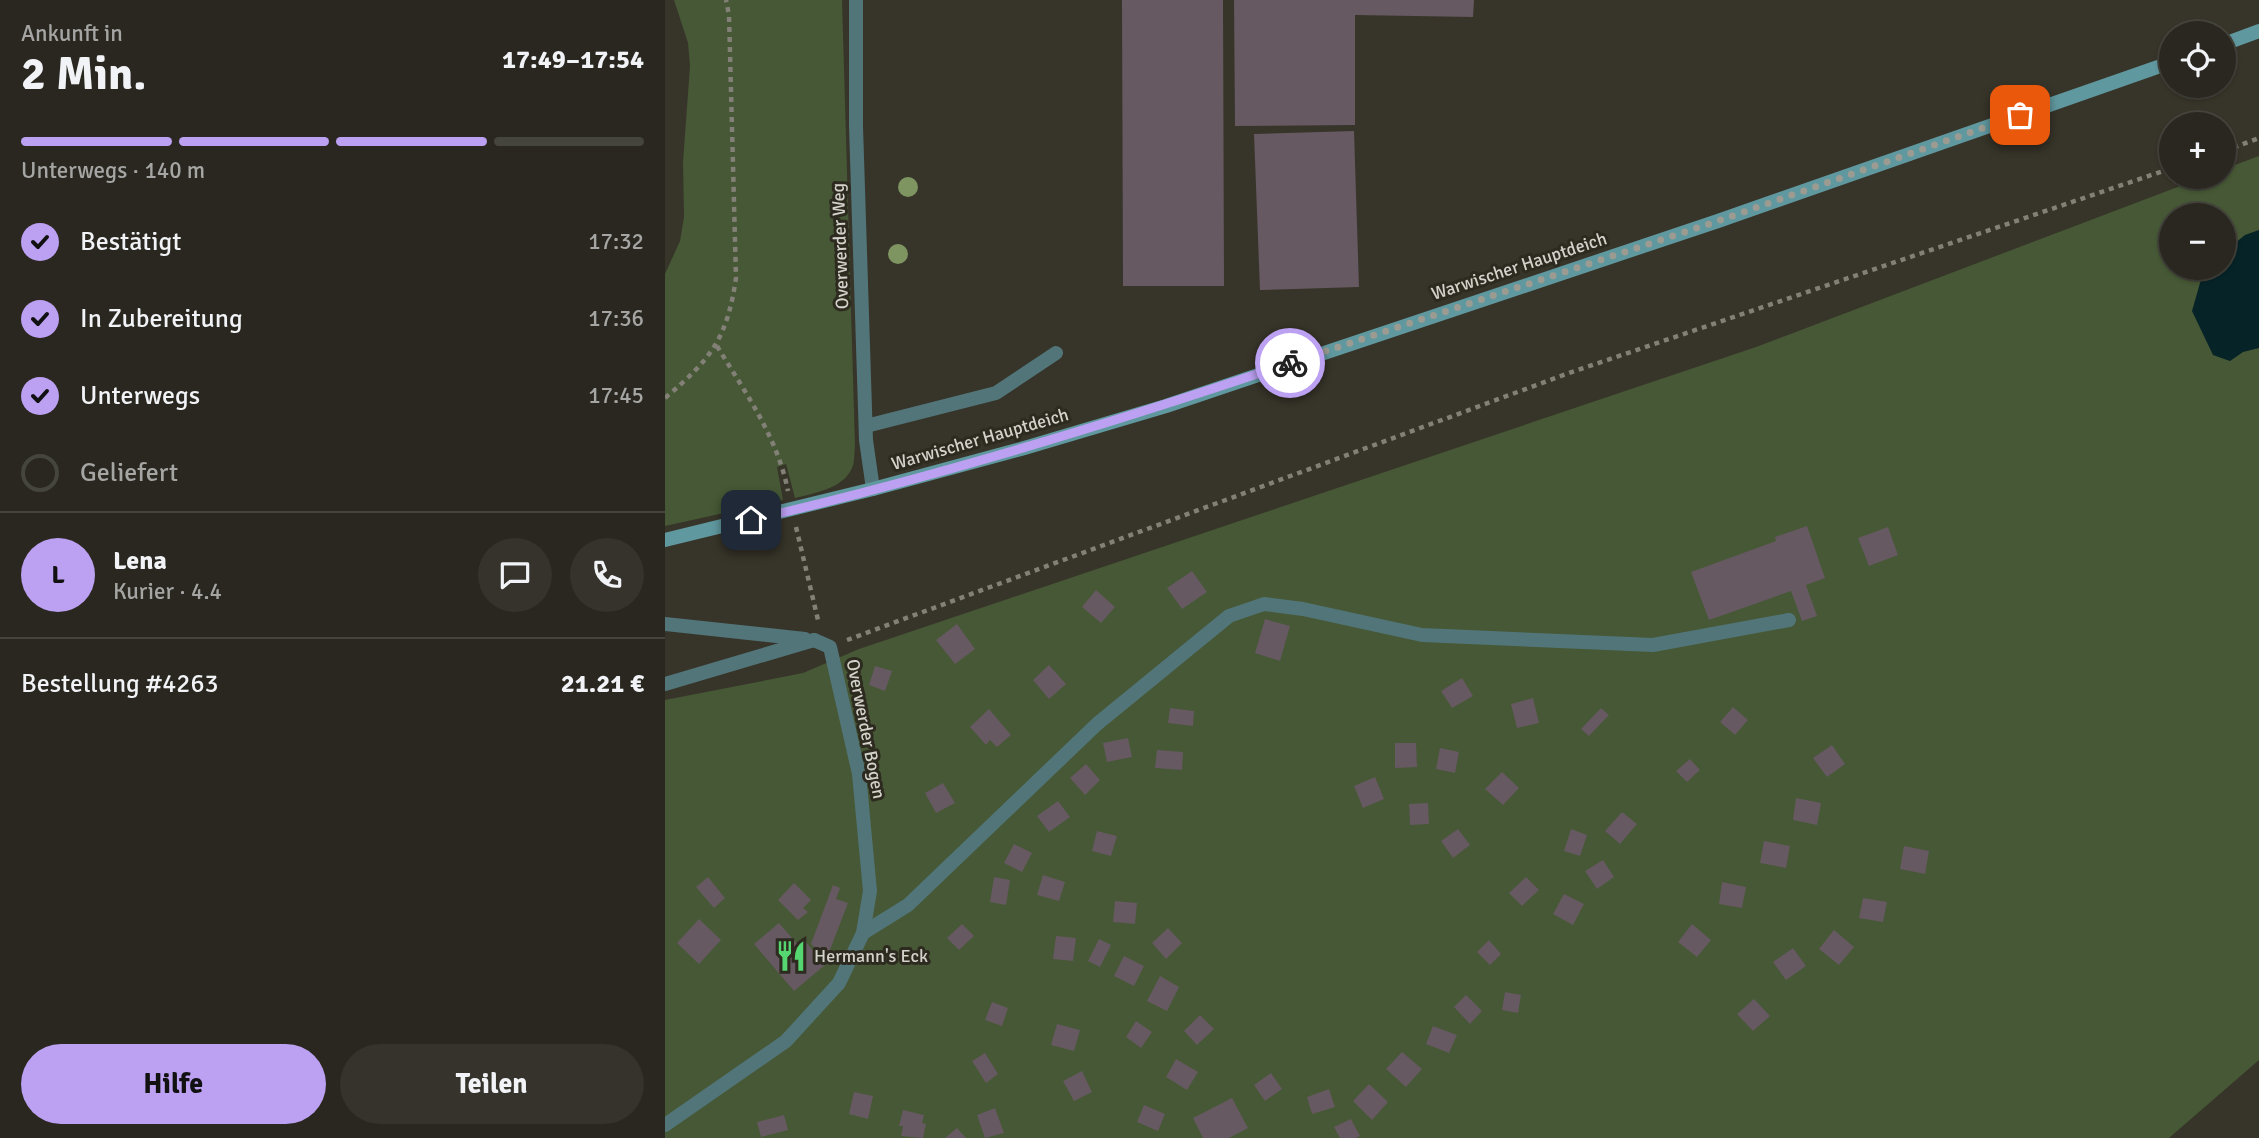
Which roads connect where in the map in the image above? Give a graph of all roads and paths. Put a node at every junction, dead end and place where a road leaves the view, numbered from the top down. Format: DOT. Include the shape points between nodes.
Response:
graph roads {
  1 [pos="726,0"];
  2 [pos="856,0"];
  3 [pos="2259,32"];
  4 [pos="2236,40"];
  5 [pos="2159,67"];
  6 [pos="2259,138"];
  7 [pos="2236,146"];
  8 [pos="2159,172"];
  9 [pos="717,346"];
  10 [pos="1056,353"];
  11 [pos="665,398"];
  12 [pos="866,426"];
  13 [pos="873,489"];
  14 [pos="792,511"];
  15 [pos="665,540"];
  16 [pos="817,617"];
  17 [pos="1789,620"];
  18 [pos="665,624"];
  19 [pos="814,640"];
  20 [pos="830,647"];
  21 [pos="665,684"];
  22 [pos="863,933"];
  23 [pos="665,1125"];
  1 -- 9 [label="path" via="736,278 732,306"];
  2 -- 12 [label="street, Overwerder Weg"];
  3 -- 4 [label="street"];
  5 -- 13 [label="street, Warwischer Hauptdeich" via="1718,221 1166,405"];
  6 -- 7 [label="path"];
  8 -- 20 [label="path" via="1569,373"];
  9 -- 11 [label="path"];
  9 -- 14 [label="path" via="769,433 782,463"];
  10 -- 12 [label="street" via="996,393"];
  12 -- 13 [label="street, Overwerder Weg"];
  13 -- 14 [label="street, Warwischer Hauptdeich"];
  14 -- 15 [label="street, Warwischer Hauptdeich"];
  14 -- 16 [label="path"];
  17 -- 22 [label="street" via="1653,645 1422,635 1303,608 1264,604 1229,616 1097,724 908,905"];
  18 -- 19 [label="street, Overwerder Bogen"];
  19 -- 20 [label="street, Overwerder Bogen"];
  19 -- 21 [label="street"];
  20 -- 22 [label="street, Overwerder Bogen" via="859,774 870,891"];
  22 -- 23 [label="street, Overwerder Bogen" via="839,983 786,1041"];
}
